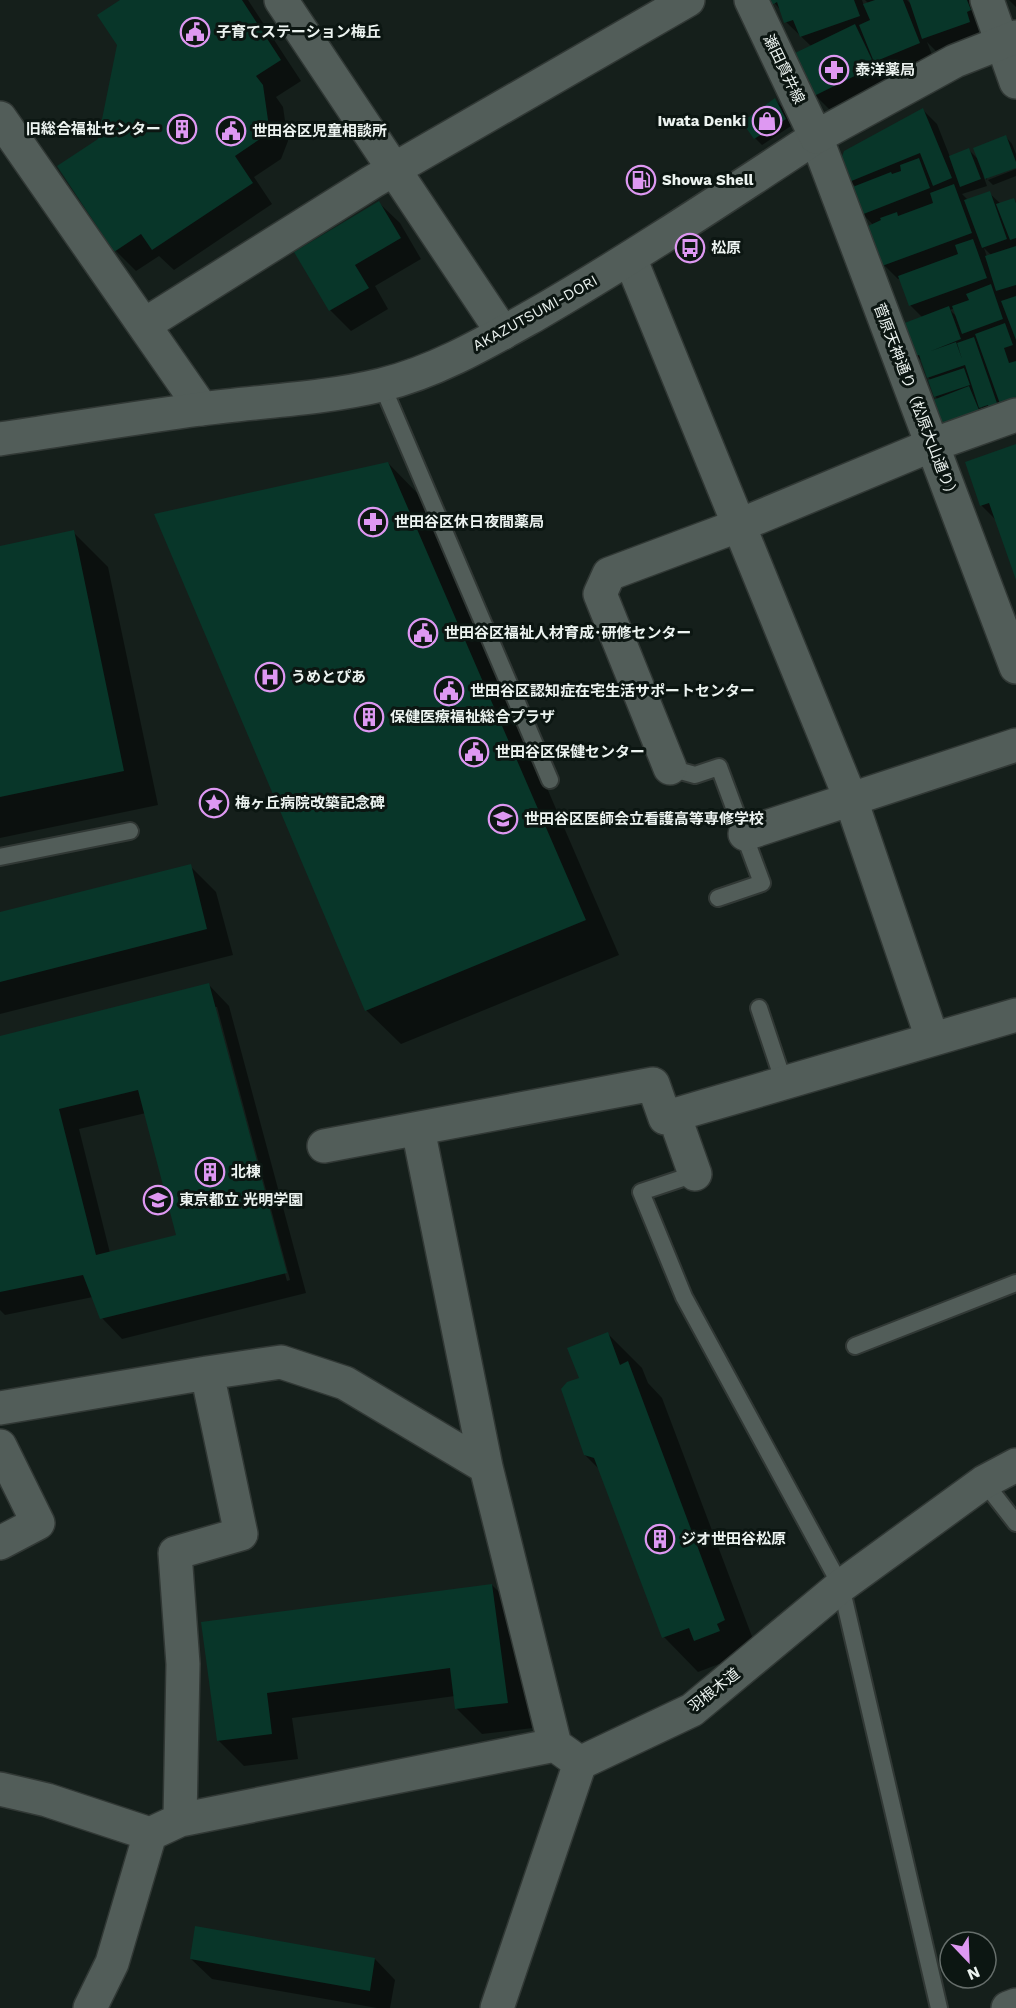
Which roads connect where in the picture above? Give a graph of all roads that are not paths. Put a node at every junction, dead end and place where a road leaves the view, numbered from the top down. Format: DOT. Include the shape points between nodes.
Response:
graph roads {
  1 [pos="281,0"];
  2 [pos="688,0"];
  3 [pos="751,0"];
  4 [pos="987,0"];
  5 [pos="1009,39"];
  6 [pos="1016,82"];
  7 [pos="0,118"];
  8 [pos="816,137"];
  9 [pos="394,169"];
  10 [pos="630,258"];
  11 [pos="144,325"];
  12 [pos="503,333"];
  13 [pos="382,385"];
  14 [pos="202,409"];
  15 [pos="1016,415"];
  16 [pos="0,440"];
  17 [pos="932,445"];
  18 [pos="740,525"];
  19 [pos="1005,609"];
  20 [pos="1016,667"];
  21 [pos="1016,745"];
  22 [pos="669,768"];
  23 [pos="550,780"];
  24 [pos="851,800"];
  25 [pos="130,831"];
  26 [pos="745,834"];
  27 [pos="0,857"];
  28 [pos="718,898"];
  29 [pos="759,1008"];
  30 [pos="1016,1015"];
  31 [pos="932,1038"];
  32 [pos="784,1083"];
  33 [pos="674,1115"];
  34 [pos="418,1129"];
  35 [pos="324,1146"];
  36 [pos="695,1174"];
  37 [pos="1016,1283"];
  38 [pos="855,1346"];
  39 [pos="207,1372"];
  40 [pos="0,1408"];
  41 [pos="0,1446"];
  42 [pos="1016,1465"];
  43 [pos="486,1467"];
  44 [pos="984,1482"];
  45 [pos="1016,1523"];
  46 [pos="0,1543"];
  47 [pos="841,1586"];
  48 [pos="567,1754"];
  49 [pos="0,1789"];
  50 [pos="180,1820"];
  51 [pos="150,1834"];
  52 [pos="1016,2005"];
  53 [pos="90,2008"];
  54 [pos="497,2008"];
  55 [pos="939,2008"];
  56 [pos="1008,2008"];
  1 -- 9 [label="street"];
  2 -- 9 [label="street"];
  3 -- 8 [label="street, 瀬田貫井線"];
  4 -- 5 [label="street"];
  5 -- 6 [label="street"];
  5 -- 8 [label="street, AKAZUTSUMI-DORI" via="955,61"];
  7 -- 11 [label="street"];
  8 -- 10 [label="street, AKAZUTSUMI-DORI"];
  8 -- 17 [label="street, 菅原天神通り（松原大山通り）"];
  9 -- 11 [label="street"];
  9 -- 12 [label="street"];
  10 -- 12 [label="street, AKAZUTSUMI-DORI"];
  10 -- 18 [label="street"];
  11 -- 14 [label="street"];
  12 -- 13 [label="street, AKAZUTSUMI-DORI" via="459,356"];
  13 -- 14 [label="street, AKAZUTSUMI-DORI"];
  13 -- 23 [label="lane"];
  14 -- 16 [label="street, AKAZUTSUMI-DORI"];
  15 -- 17 [label="street"];
  17 -- 18 [label="street"];
  17 -- 19 [label="street, 菅原天神通り（松原大山通り）"];
  18 -- 22 [label="street" via="609,574 600,594"];
  18 -- 24 [label="street"];
  19 -- 20 [label="street, 菅原天神通り（松原大山通り）"];
  21 -- 24 [label="street"];
  22 -- 26 [label="lane" via="695,775 719,767"];
  24 -- 26 [label="street"];
  24 -- 31 [label="street"];
  25 -- 27 [label="lane"];
  26 -- 28 [label="lane" via="762,883"];
  29 -- 32 [label="lane"];
  30 -- 31 [label="street"];
  31 -- 32 [label="street"];
  32 -- 33 [label="street"];
  33 -- 34 [label="street" via="665,1118 653,1084"];
  33 -- 36 [label="street"];
  34 -- 35 [label="street"];
  34 -- 43 [label="street"];
  36 -- 47 [label="lane" via="641,1192 684,1298"];
  37 -- 38 [label="lane"];
  39 -- 40 [label="street"];
  39 -- 43 [label="street" via="281,1362 345,1383"];
  39 -- 50 [label="street" via="241,1534 175,1553 183,1664"];
  41 -- 46 [label="street" via="38,1523"];
  42 -- 44 [label="street, 羽根木道"];
  43 -- 48 [label="street"];
  44 -- 45 [label="lane"];
  44 -- 47 [label="street, 羽根木道"];
  47 -- 48 [label="street, 羽根木道" via="692,1710"];
  47 -- 55 [label="lane"];
  48 -- 50 [label="street, 羽根木道"];
  48 -- 54 [label="street"];
  49 -- 51 [label="street"];
  50 -- 51 [label="street, 羽根木道"];
  51 -- 53 [label="street" via="112,1963"];
  52 -- 56 [label="street"];
}
